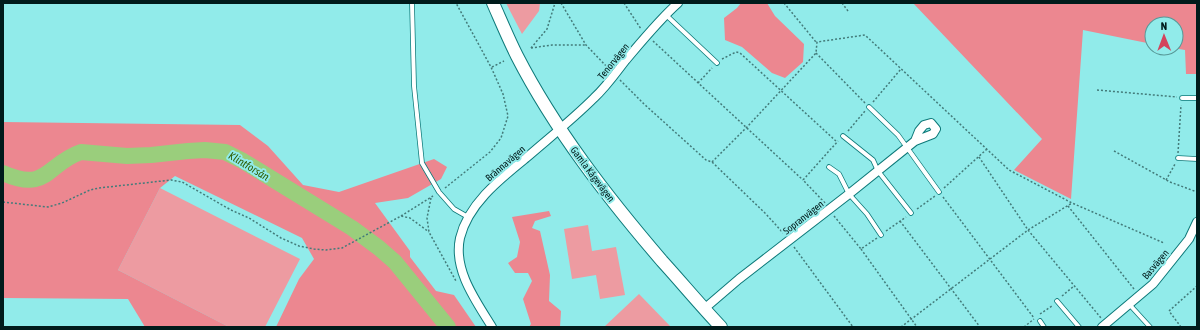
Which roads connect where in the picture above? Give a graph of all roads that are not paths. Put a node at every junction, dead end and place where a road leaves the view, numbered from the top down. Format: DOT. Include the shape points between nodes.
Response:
graph roads {
  1 [pos="412,3"];
  2 [pos="493,3"];
  3 [pos="678,3"];
  4 [pos="668,9"];
  5 [pos="717,63"];
  6 [pos="1182,98"];
  7 [pos="1197,98"];
  8 [pos="869,107"];
  9 [pos="560,129"];
  10 [pos="843,136"];
  11 [pos="915,141"];
  12 [pos="908,148"];
  13 [pos="1178,158"];
  14 [pos="1197,160"];
  15 [pos="829,167"];
  16 [pos="878,171"];
  17 [pos="939,192"];
  18 [pos="849,194"];
  19 [pos="910,213"];
  20 [pos="468,217"];
  21 [pos="1197,222"];
  22 [pos="881,234"];
  23 [pos="1057,301"];
  24 [pos="1130,304"];
  25 [pos="704,309"];
  26 [pos="1040,321"];
  27 [pos="1104,325"];
  28 [pos="492,327"];
  29 [pos="721,327"];
  30 [pos="1044,327"];
  31 [pos="1079,327"];
  32 [pos="1150,327"];
  1 -- 20 [label="lane" via="414,86 422,163 439,192 454,209"];
  2 -- 9 [label="street, Gamla Kågevägen" via="517,56"];
  3 -- 4 [label="street, Tenorvägen"];
  4 -- 5 [label="lane"];
  4 -- 9 [label="street, Tenorvägen" via="615,75"];
  6 -- 7 [label="lane"];
  8 -- 12 [label="lane"];
  9 -- 20 [label="street, Brännavägen" via="492,187"];
  9 -- 25 [label="street, Gamla Kågevägen" via="598,183"];
  10 -- 16 [label="lane" via="873,160"];
  11 -- 12 [label="street, Sopranvägen"];
  12 -- 16 [label="street, Sopranvägen"];
  12 -- 17 [label="lane"];
  13 -- 14 [label="lane"];
  15 -- 18 [label="lane" via="839,174"];
  16 -- 18 [label="street, Sopranvägen"];
  16 -- 19 [label="lane"];
  18 -- 22 [label="lane"];
  18 -- 25 [label="street, Sopranvägen"];
  20 -- 28 [label="street, Brännavägen" via="460,240 460,266 466,283"];
  21 -- 24 [label="street, Basvägen" via="1189,239 1153,284"];
  23 -- 31 [label="lane"];
  24 -- 27 [label="street, Basvägen"];
  24 -- 32 [label="lane"];
  25 -- 29 [label="street, Gamla Kågevägen"];
  26 -- 30 [label="lane"];
}
